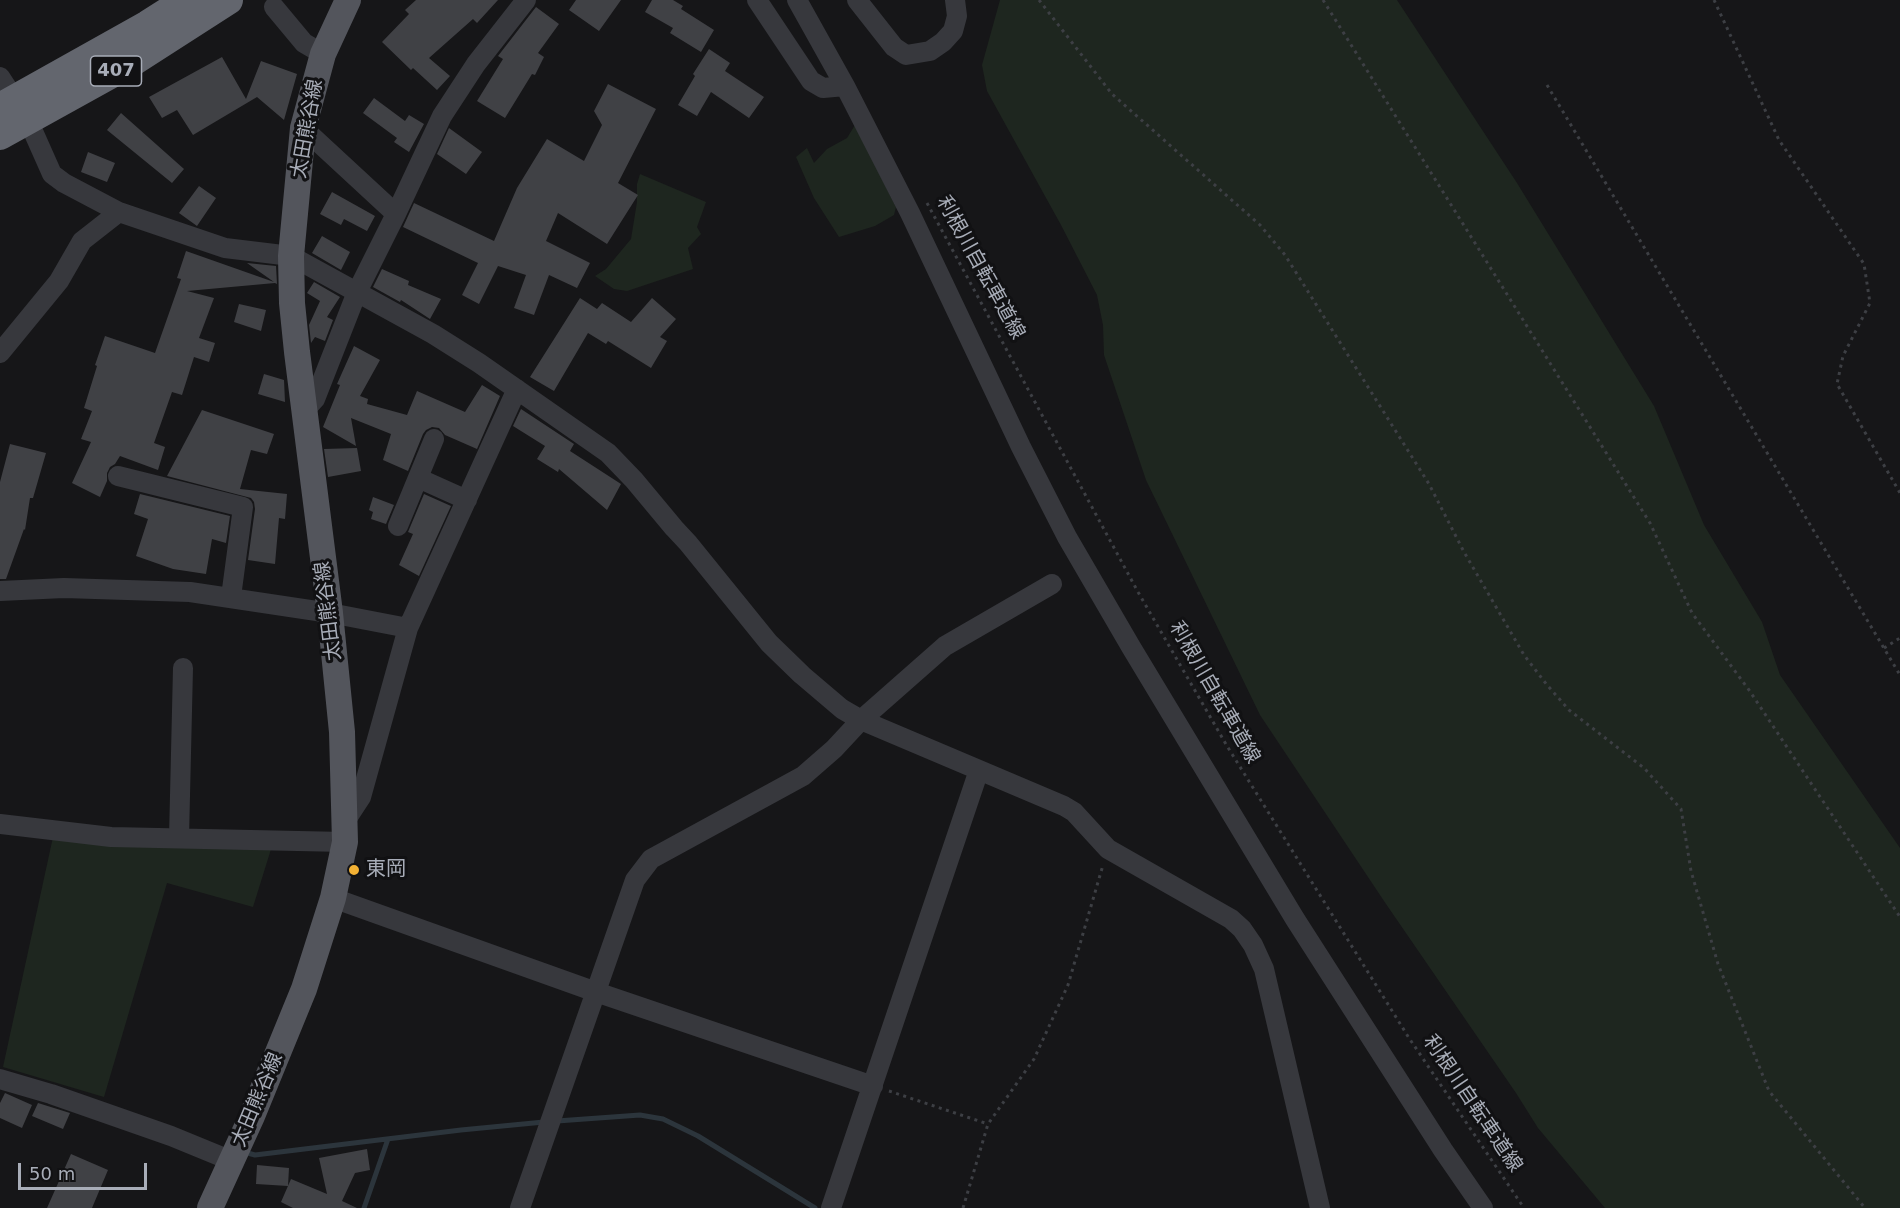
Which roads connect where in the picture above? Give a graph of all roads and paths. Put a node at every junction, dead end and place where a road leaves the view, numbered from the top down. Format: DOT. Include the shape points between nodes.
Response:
graph roads {
  1 [pos="186,0"];
  2 [pos="228,0"];
  3 [pos="526,0"];
  4 [pos="757,0"];
  5 [pos="797,0"];
  6 [pos="858,0"];
  7 [pos="955,0"];
  8 [pos="1039,0"];
  9 [pos="1323,0"];
  10 [pos="1714,0"];
  11 [pos="348,1"];
  12 [pos="274,7"];
  13 [pos="323,54"];
  14 [pos="1547,85"];
  15 [pos="845,87"];
  16 [pos="11,101"];
  17 [pos="303,128"];
  18 [pos="0,135"];
  19 [pos="927,202"];
  20 [pos="119,212"];
  21 [pos="396,214"];
  22 [pos="291,256"];
  23 [pos="357,292"];
  24 [pos="0,353"];
  25 [pos="517,389"];
  26 [pos="304,411"];
  27 [pos="434,439"];
  28 [pos="118,476"];
  29 [pos="418,478"];
  30 [pos="1900,493"];
  31 [pos="467,500"];
  32 [pos="398,526"];
  33 [pos="1052,584"];
  34 [pos="0,591"];
  35 [pos="231,597"];
  36 [pos="330,613"];
  37 [pos="408,628"];
  38 [pos="1900,638"];
  39 [pos="1884,648"];
  40 [pos="183,668"];
  41 [pos="1900,675"];
  42 [pos="861,720"];
  43 [pos="979,770"];
  44 [pos="0,824"];
  45 [pos="344,832"];
  46 [pos="179,838"];
  47 [pos="1108,849"];
  48 [pos="333,898"];
  49 [pos="1900,917"];
  50 [pos="596,992"];
  51 [pos="0,1079"];
  52 [pos="873,1086"];
  53 [pos="988,1124"];
  54 [pos="232,1161"];
  55 [pos="210,1208"];
  56 [pos="520,1208"];
  57 [pos="831,1208"];
  58 [pos="963,1208"];
  59 [pos="1320,1208"];
  60 [pos="1483,1208"];
  61 [pos="1524,1208"];
  62 [pos="1865,1208"];
  1 -- 16 [label="highway, 407"];
  2 -- 16 [label="highway, 407" via="130,63"];
  3 -- 21 [label="street" via="441,116"];
  4 -- 15 [label="street" via="811,81 823,88"];
  5 -- 15 [label="street"];
  6 -- 7 [label="street" via="894,47 906,54 930,51 943,42 953,30 957,16"];
  8 -- 62 [label="path" via="1112,94 1260,225 1285,255 1429,484 1524,655 1569,710 1644,768 1681,809 1691,871 1718,964 1769,1090"];
  9 -- 49 [label="path" via="1650,524 1692,613 1749,690"];
  10 -- 30 [label="path" via="1779,140 1864,264 1870,303 1843,356 1837,384"];
  11 -- 13 [label="main road, 太田熊谷線"];
  12 -- 13 [label="street" via="304,43"];
  13 -- 17 [label="main road, 太田熊谷線"];
  14 -- 39 [label="path"];
  15 -- 60 [label="street" via="1067,537 1294,919"];
  16 -- 18 [label="highway, 407"];
  16 -- 20 [label="street" via="52,174"];
  17 -- 21 [label="street"];
  17 -- 22 [label="main road, 太田熊谷線"];
  19 -- 61 [label="path, 利根川自転車道線" via="1138,592 1227,746 1409,1038"];
  20 -- 22 [label="street" via="225,248"];
  20 -- 24 [label="street" via="82,241 59,281"];
  21 -- 23 [label="street"];
  22 -- 23 [label="street"];
  22 -- 26 [label="main road, 太田熊谷線"];
  23 -- 25 [label="street" via="433,334"];
  23 -- 26 [label="street" via="315,399"];
  25 -- 31 [label="street"];
  25 -- 42 [label="street" via="608,453 770,643 842,709"];
  26 -- 36 [label="main road, 太田熊谷線"];
  27 -- 29 [label="street"];
  28 -- 35 [label="street" via="243,507"];
  29 -- 31 [label="street"];
  29 -- 32 [label="street"];
  31 -- 37 [label="street"];
  33 -- 42 [label="street" via="945,646"];
  34 -- 35 [label="street" via="64,588"];
  35 -- 36 [label="street"];
  36 -- 37 [label="street"];
  36 -- 45 [label="main road, 太田熊谷線" via="342,732"];
  37 -- 45 [label="street" via="361,797"];
  38 -- 39 [label="path"];
  39 -- 41 [label="path"];
  40 -- 46 [label="street"];
  42 -- 43 [label="street"];
  42 -- 50 [label="street" via="803,776 651,859 635,880"];
  43 -- 47 [label="street" via="1074,812"];
  43 -- 52 [label="street"];
  44 -- 46 [label="street" via="111,837"];
  45 -- 46 [label="street"];
  45 -- 48 [label="main road, 太田熊谷線"];
  47 -- 53 [label="path" via="1068,986 1034,1059"];
  47 -- 59 [label="street" via="1218,910 1242,929 1253,945 1264,969"];
  48 -- 50 [label="street"];
  48 -- 54 [label="main road, 太田熊谷線" via="304,989"];
  50 -- 52 [label="street"];
  50 -- 56 [label="street"];
  51 -- 54 [label="street" via="151,1129"];
  52 -- 53 [label="path"];
  52 -- 57 [label="street"];
  53 -- 58 [label="path"];
  54 -- 55 [label="main road, 太田熊谷線"];
}
